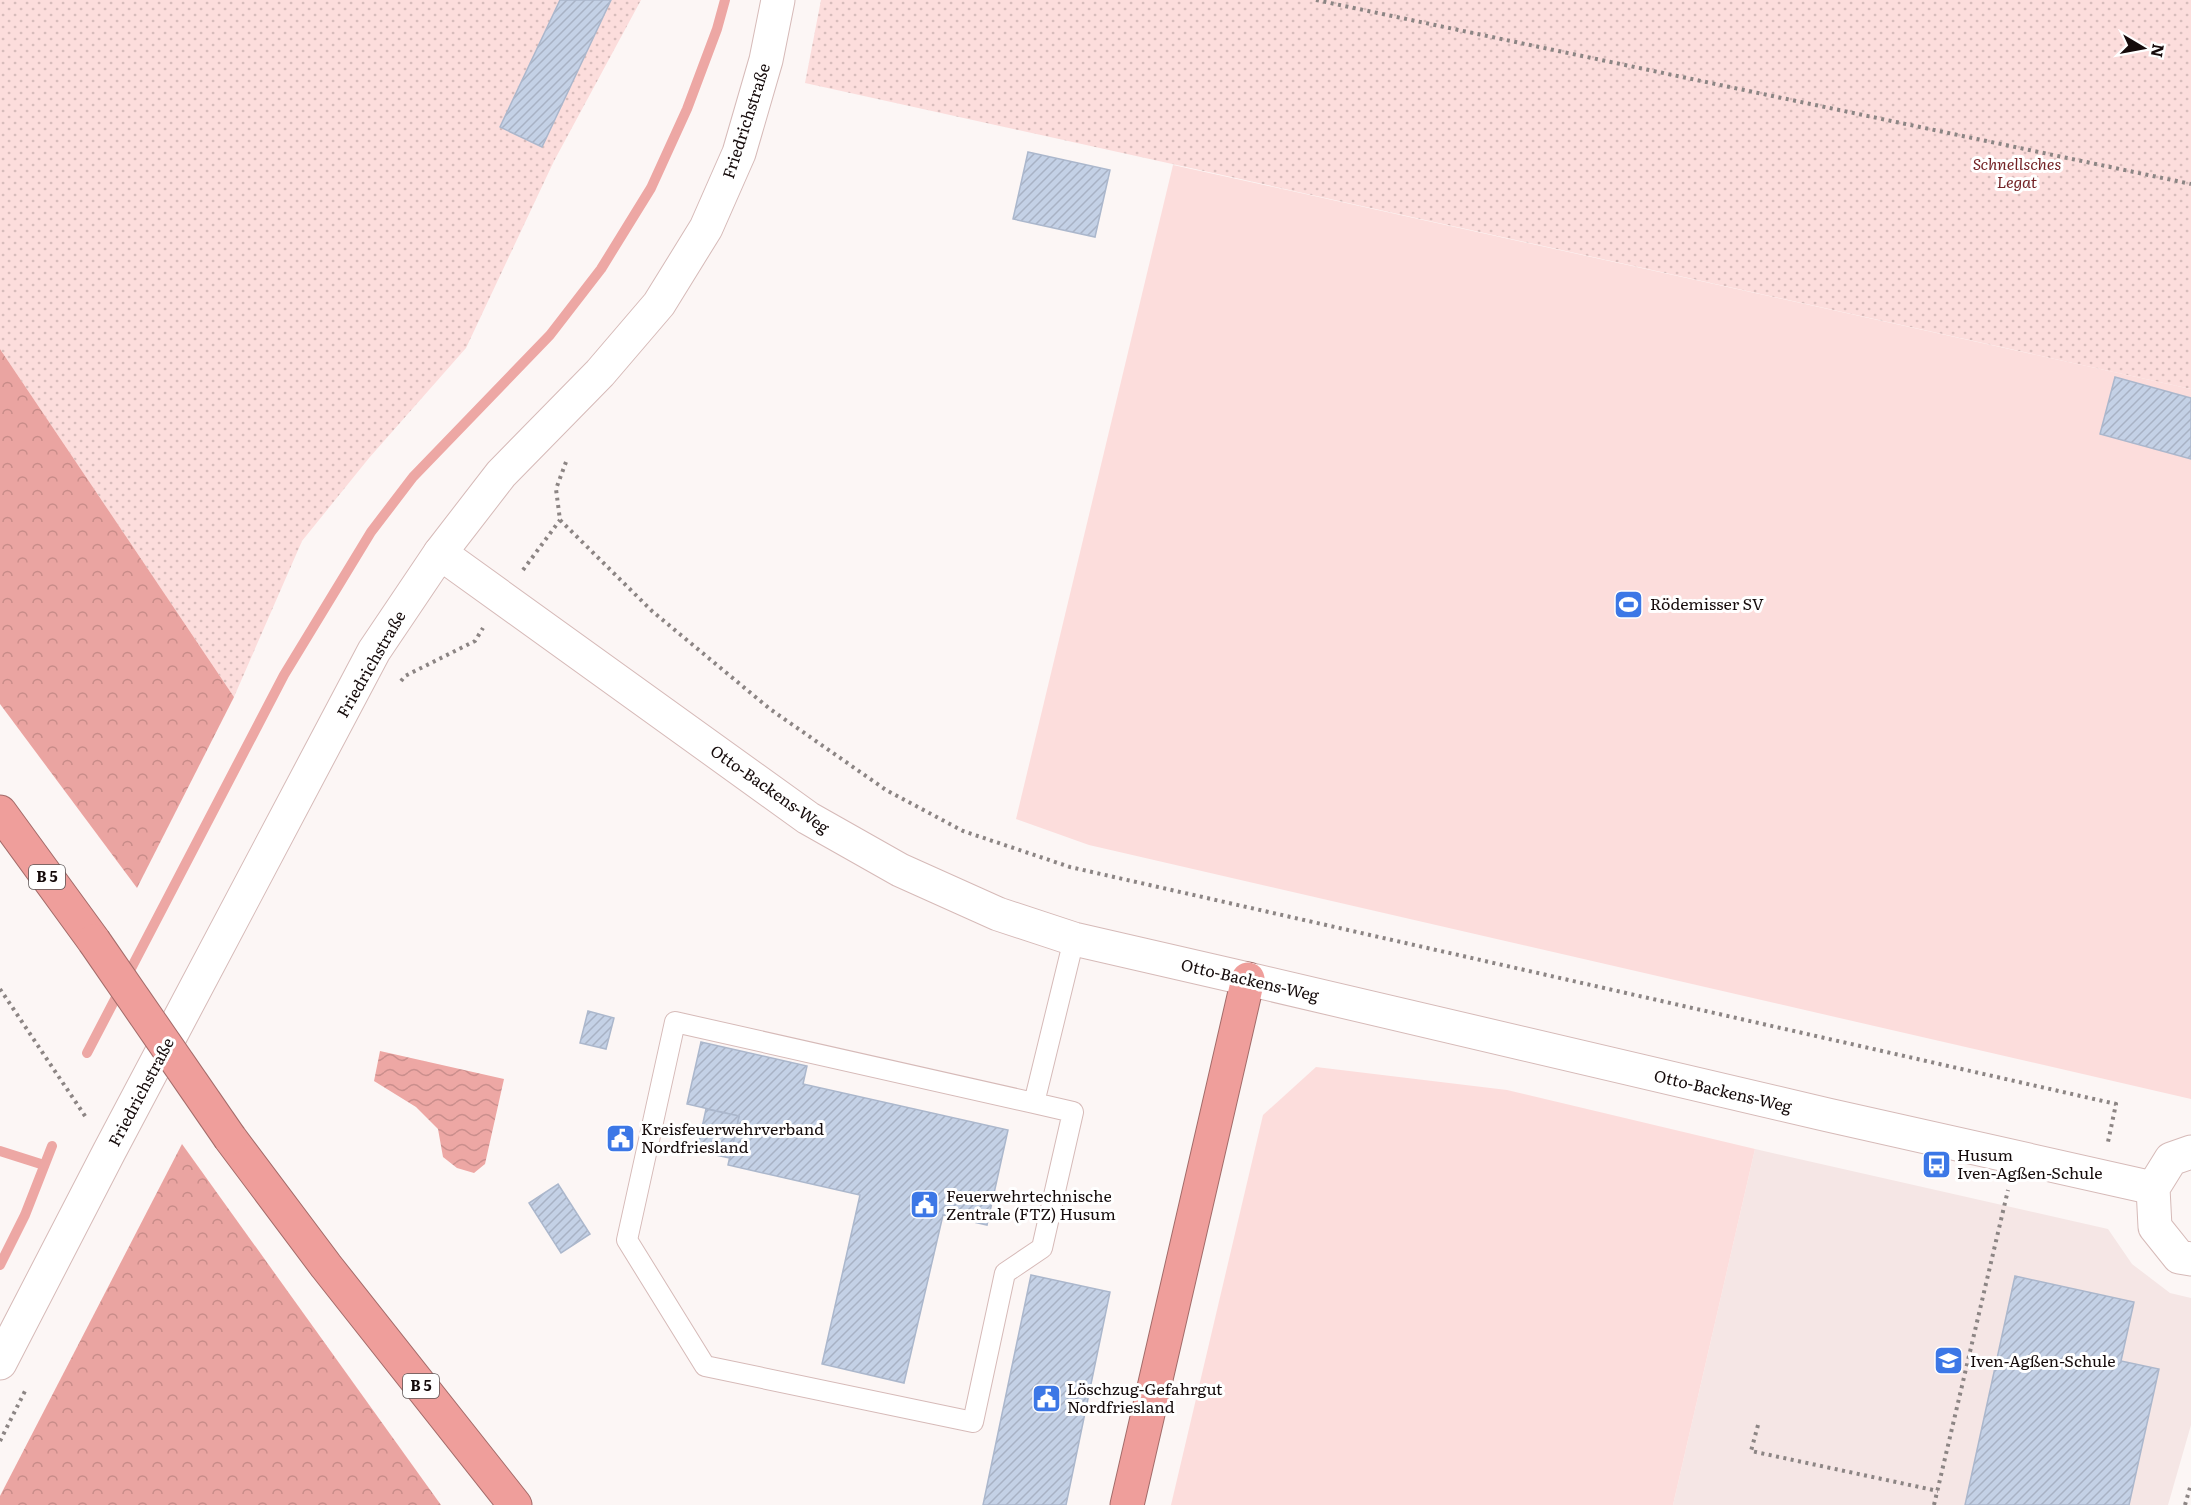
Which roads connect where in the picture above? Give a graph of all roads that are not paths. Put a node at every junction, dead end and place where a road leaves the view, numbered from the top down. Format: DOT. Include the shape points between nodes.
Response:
graph roads {
  1 [pos="778,0"];
  2 [pos="440,553"];
  3 [pos="0,812"];
  4 [pos="1074,939"];
  5 [pos="1248,979"];
  6 [pos="1034,1103"];
  7 [pos="2191,1152"];
  8 [pos="2153,1188"];
  9 [pos="2191,1260"];
  10 [pos="0,1363"];
  11 [pos="515,1505"];
  12 [pos="1127,1505"];
  1 -- 2 [label="street, Friedrichstraße" via="766,60 739,153 706,228 659,304 600,373 501,474"];
  2 -- 4 [label="street, Otto-Backens-Weg" via="808,818 900,870 998,914"];
  2 -- 10 [label="street, Friedrichstraße" via="374,651"];
  3 -- 11 [label="highway, B 5, bridge" via="230,1138"];
  4 -- 5 [label="street, Otto-Backens-Weg"];
  4 -- 6 [label="lane"];
  5 -- 8 [label="street, Otto-Backens-Weg"];
  5 -- 12 [label="highway"];
  6 -- 6 [label="lane" via="675,1022 627,1240 705,1366 973,1422 1005,1273 1042,1248 1073,1112"];
  7 -- 8 [label="street" via="2171,1159"];
  8 -- 9 [label="street" via="2155,1227 2179,1257"];
}
